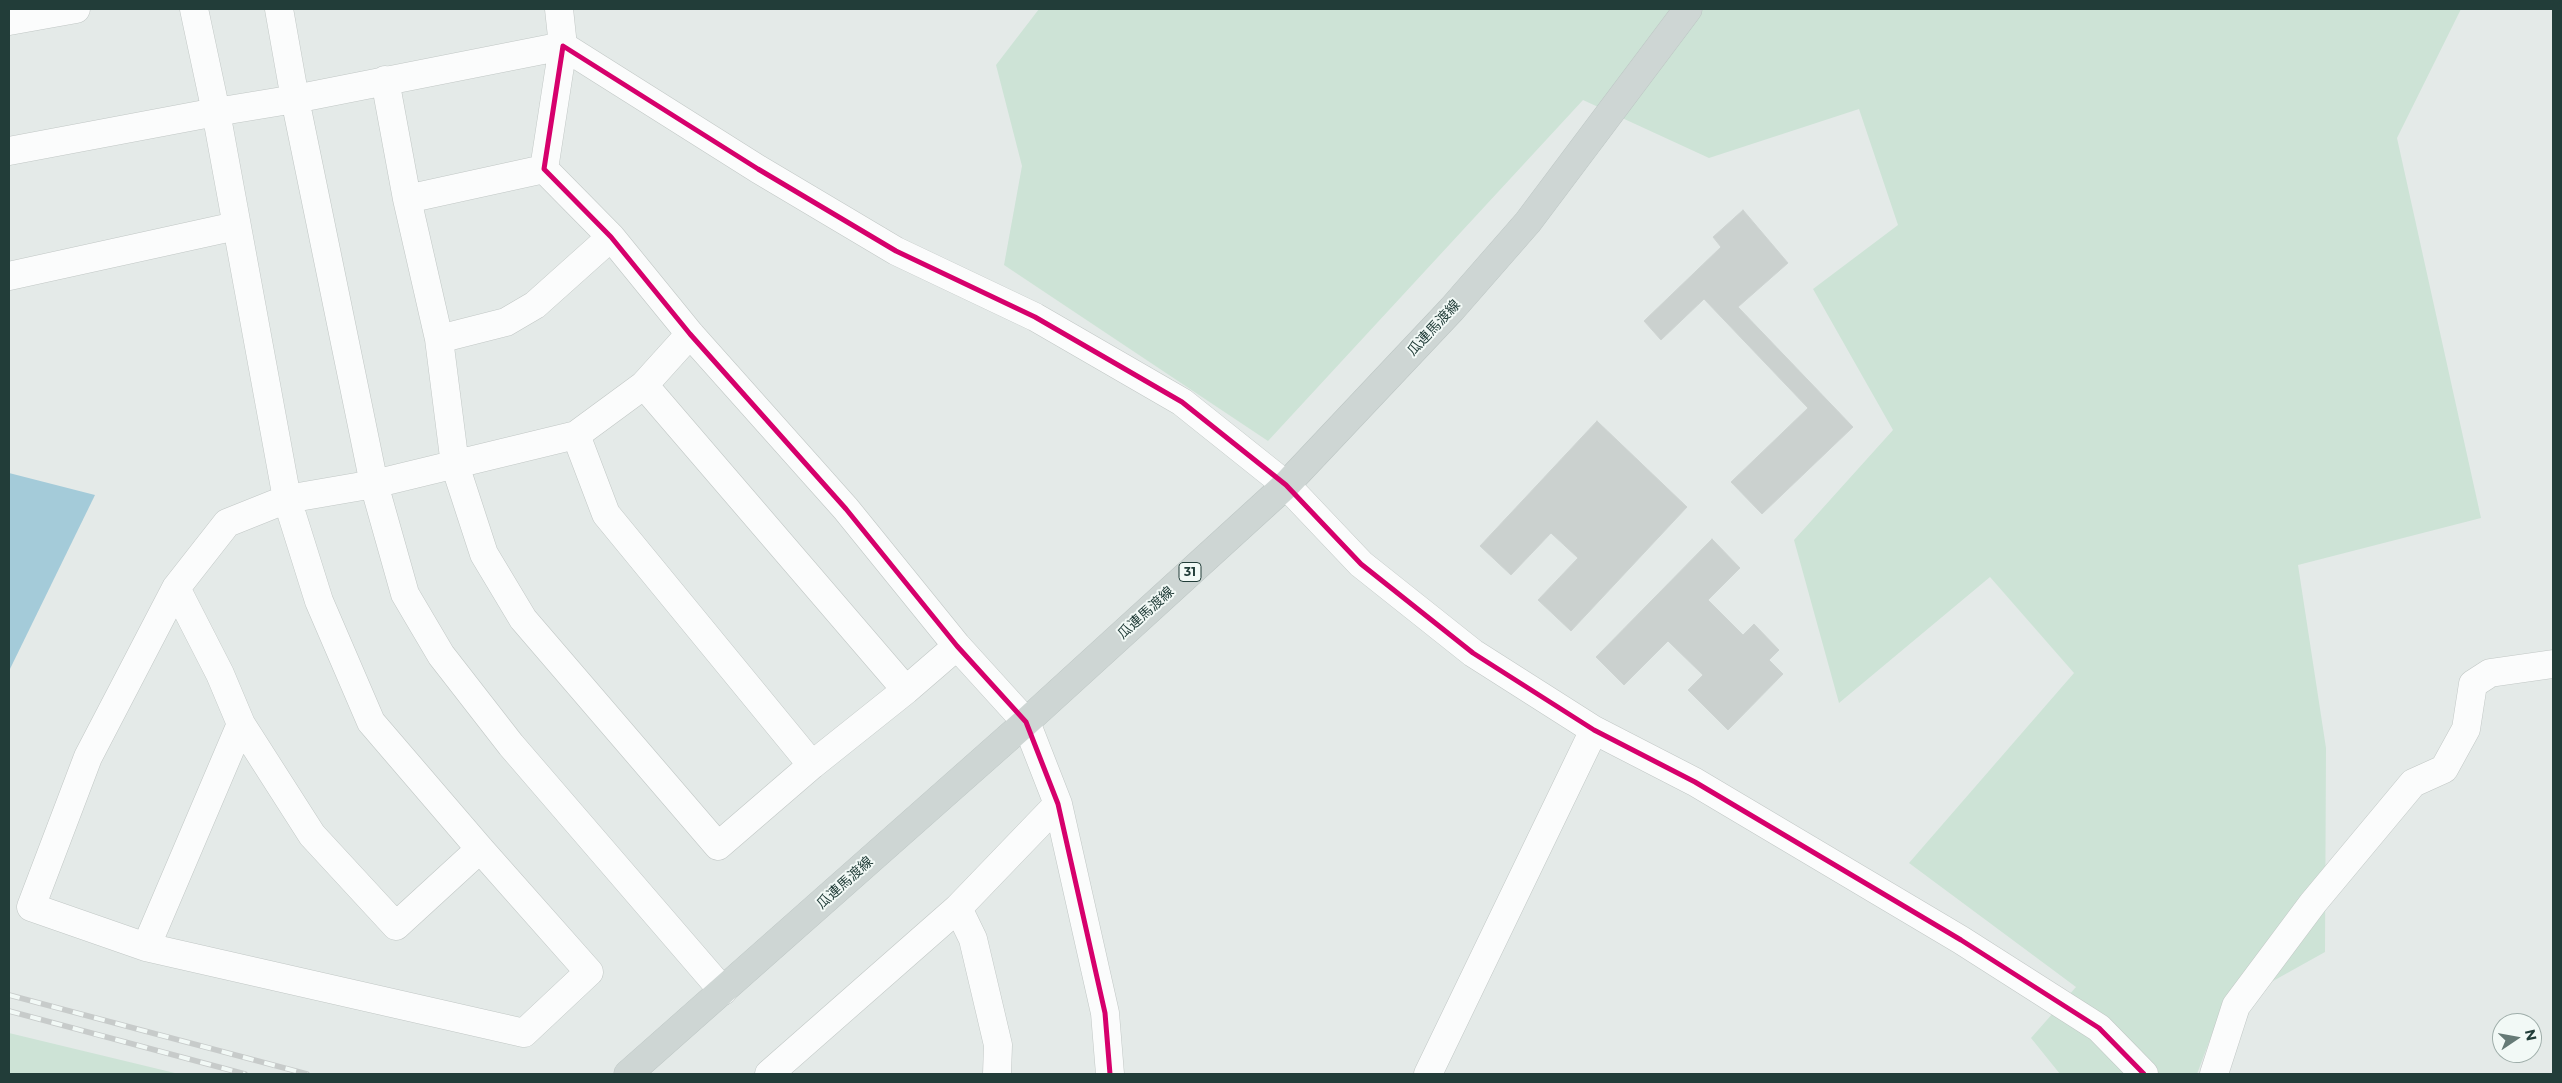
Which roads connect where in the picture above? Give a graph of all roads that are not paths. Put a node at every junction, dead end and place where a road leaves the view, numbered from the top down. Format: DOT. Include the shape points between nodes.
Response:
graph roads {
  1 [pos="75,9"];
  2 [pos="194,9"];
  3 [pos="278,9"];
  4 [pos="559,9"];
  5 [pos="1688,9"];
  6 [pos="9,21"];
  7 [pos="563,46"];
  8 [pos="385,80"];
  9 [pos="295,99"];
  10 [pos="216,112"];
  11 [pos="9,151"];
  12 [pos="544,168"];
  13 [pos="407,199"];
  14 [pos="236,226"];
  15 [pos="611,237"];
  16 [pos="9,276"];
  17 [pos="690,334"];
  18 [pos="438,339"];
  19 [pos="644,385"];
  20 [pos="576,435"];
  21 [pos="455,465"];
  22 [pos="374,484"];
  23 [pos="1286,485"];
  24 [pos="287,499"];
  25 [pos="176,588"];
  26 [pos="957,646"];
  27 [pos="2553,664"];
  28 [pos="906,690"];
  29 [pos="1026,722"];
  30 [pos="241,724"];
  31 [pos="1594,730"];
  32 [pos="812,765"];
  33 [pos="1058,804"];
  34 [pos="480,850"];
  35 [pos="958,908"];
  36 [pos="146,947"];
  37 [pos="723,991"];
  38 [pos="628,1074"];
  39 [pos="769,1074"];
  40 [pos="997,1074"];
  41 [pos="1110,1074"];
  42 [pos="1428,1074"];
  43 [pos="2144,1074"];
  44 [pos="2214,1074"];
  1 -- 6 [label="street"];
  2 -- 10 [label="street"];
  3 -- 9 [label="street"];
  4 -- 7 [label="street"];
  5 -- 23 [label="main road, 瓜連馬渡線 / 31" via="1528,222 1452,309"];
  7 -- 8 [label="street"];
  7 -- 12 [label="street"];
  7 -- 23 [label="street" via="758,169 896,251 1035,317 1182,402"];
  8 -- 9 [label="street"];
  8 -- 13 [label="street"];
  9 -- 10 [label="street"];
  9 -- 22 [label="street"];
  10 -- 11 [label="street"];
  10 -- 14 [label="street"];
  12 -- 13 [label="street"];
  12 -- 15 [label="street"];
  13 -- 18 [label="street"];
  14 -- 16 [label="street"];
  14 -- 24 [label="street"];
  15 -- 17 [label="street"];
  15 -- 18 [label="street" via="535,306 506,322"];
  17 -- 19 [label="street"];
  17 -- 26 [label="street" via="846,509"];
  18 -- 21 [label="street"];
  19 -- 20 [label="street"];
  19 -- 28 [label="street"];
  20 -- 21 [label="street"];
  20 -- 32 [label="street" via="606,514"];
  21 -- 22 [label="street"];
  21 -- 32 [label="street" via="484,554 523,619 718,846"];
  22 -- 24 [label="street"];
  22 -- 37 [label="street" via="405,594 441,655 511,745"];
  23 -- 29 [label="main road, 瓜連馬渡線 / 31"];
  23 -- 31 [label="street" via="1361,564 1458,641"];
  24 -- 25 [label="street" via="227,523"];
  24 -- 34 [label="street" via="319,601 371,722"];
  25 -- 30 [label="street" via="220,674"];
  25 -- 36 [label="street" via="88,757 31,906"];
  26 -- 28 [label="street"];
  26 -- 29 [label="street"];
  27 -- 44 [label="street" via="2490,672 2473,684 2466,729 2444,769 2414,783 2313,903 2236,1006"];
  28 -- 32 [label="street"];
  29 -- 33 [label="street"];
  29 -- 37 [label="main road, 瓜連馬渡線 / 31"];
  30 -- 34 [label="street" via="312,834 396,926"];
  30 -- 36 [label="street"];
  31 -- 42 [label="street"];
  31 -- 43 [label="street" via="1695,782 1961,940 2099,1028"];
  33 -- 35 [label="street"];
  33 -- 41 [label="street" via="1105,1013"];
  34 -- 36 [label="street" via="589,972 524,1033"];
  35 -- 39 [label="street"];
  35 -- 40 [label="street" via="973,939 998,1045"];
  37 -- 38 [label="main road, 瓜連馬渡線 / 31"];
}
